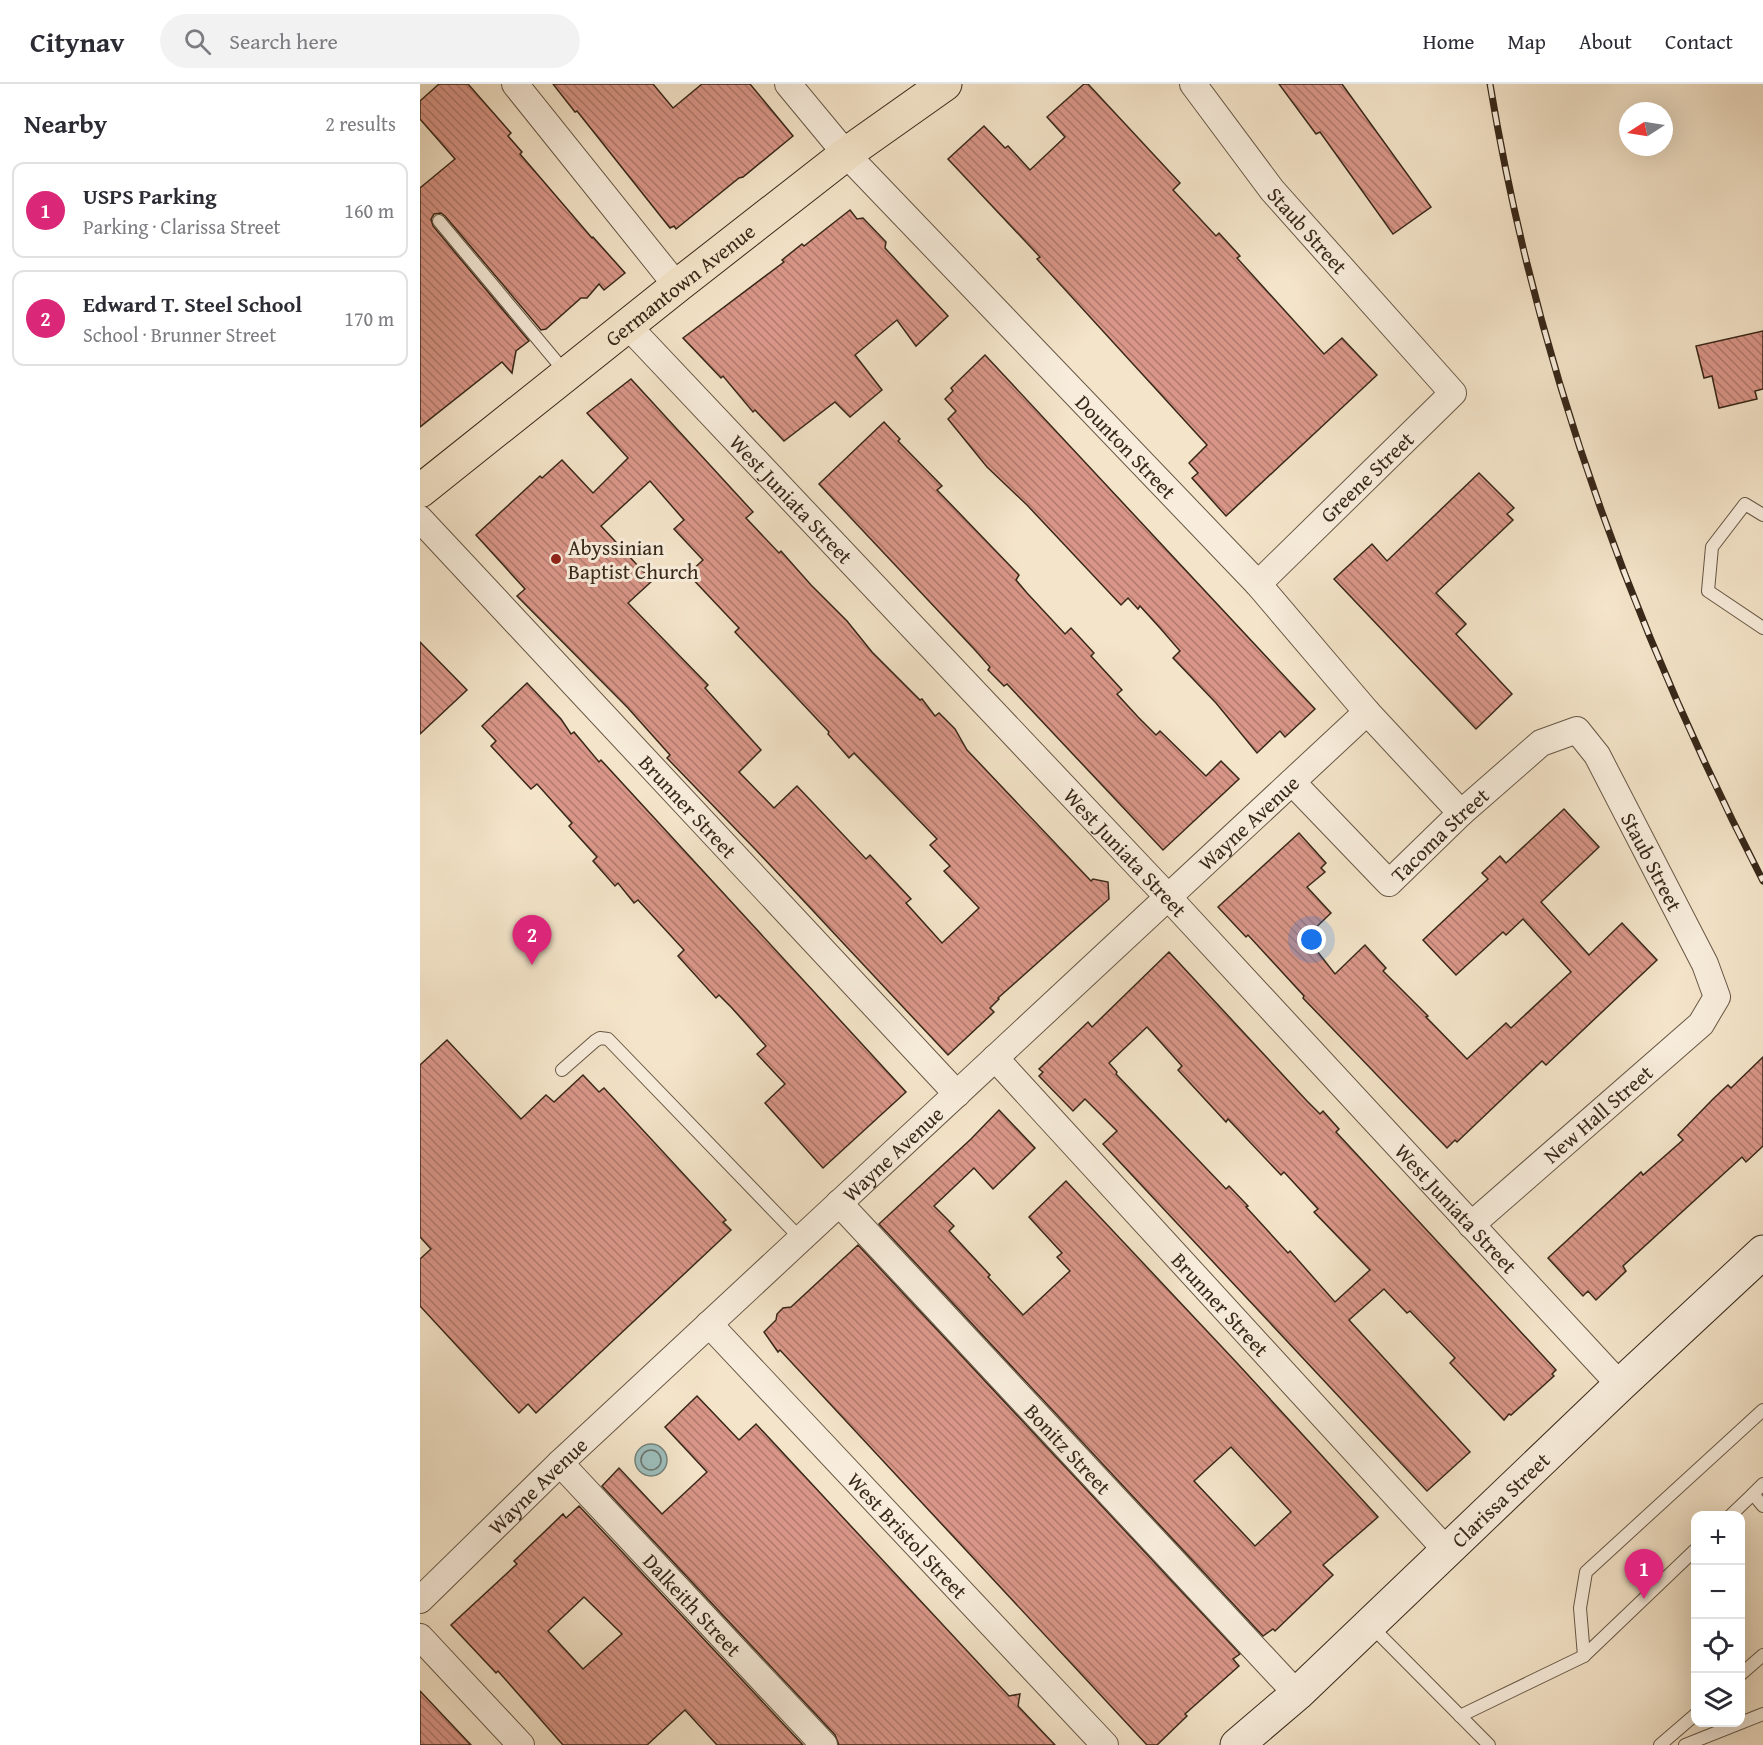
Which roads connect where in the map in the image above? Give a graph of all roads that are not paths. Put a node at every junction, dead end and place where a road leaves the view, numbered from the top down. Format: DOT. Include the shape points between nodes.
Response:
graph roads {
  1 [pos="514,84"];
  2 [pos="788,84"];
  3 [pos="945,84"];
  4 [pos="1193,84"];
  5 [pos="846,154"];
  6 [pos="439,221"];
  7 [pos="677,286"];
  8 [pos="628,326"];
  9 [pos="1431,368"];
  10 [pos="566,374"];
  11 [pos="424,481"];
  12 [pos="1763,515"];
  13 [pos="420,519"];
  14 [pos="1258,584"];
  15 [pos="1763,628"];
  16 [pos="1367,712"];
  17 [pos="1577,730"];
  18 [pos="1292,782"];
  19 [pos="1461,813"];
  20 [pos="1168,897"];
  21 [pos="1718,997"];
  22 [pos="995,1058"];
  23 [pos="562,1070"];
  24 [pos="957,1094"];
  25 [pos="839,1203"];
  26 [pos="1471,1225"];
  27 [pos="801,1239"];
  28 [pos="1763,1252"];
  29 [pos="710,1324"];
  30 [pos="1620,1385"];
  31 [pos="1763,1410"];
  32 [pos="560,1463"];
  33 [pos="1763,1484"];
  34 [pos="1753,1494"];
  35 [pos="1763,1506"];
  36 [pos="1734,1511"];
  37 [pos="1447,1551"];
  38 [pos="1691,1553"];
  39 [pos="420,1600"];
  40 [pos="1370,1624"];
  41 [pos="420,1637"];
  42 [pos="1763,1655"];
  43 [pos="1584,1656"];
  44 [pos="1742,1673"];
  45 [pos="1297,1694"];
  46 [pos="1763,1714"];
  47 [pos="1460,1716"];
  48 [pos="1691,1718"];
  49 [pos="521,1745"];
  50 [pos="824,1745"];
  51 [pos="1105,1745"];
  52 [pos="1237,1745"];
  53 [pos="1489,1745"];
  54 [pos="1660,1745"];
  55 [pos="1685,1745"];
  1 -- 7 [label="street"];
  2 -- 5 [label="street, Dounton Street"];
  3 -- 5 [label="main road, Germantown Avenue"];
  4 -- 9 [label="street, Staub Street" via="1272,190"];
  5 -- 7 [label="main road, Germantown Avenue"];
  5 -- 14 [label="street, Dounton Street"];
  6 -- 10 [label="lane"];
  7 -- 8 [label="main road, Germantown Avenue"];
  8 -- 10 [label="main road, Germantown Avenue"];
  8 -- 20 [label="street, West Juniata Street"];
  9 -- 14 [label="street, Greene Street" via="1453,393"];
  10 -- 11 [label="main road, Germantown Avenue"];
  12 -- 15 [label="lane" via="1745,504 1712,547 1708,591"];
  13 -- 24 [label="street, Brunner Street"];
  14 -- 16 [label="street, Dounton Street"];
  16 -- 18 [label="street, Wayne Avenue"];
  16 -- 19 [label="street, Dounton Street"];
  17 -- 19 [label="street, Tacoma Street" via="1540,743"];
  17 -- 21 [label="street, Staub Street" via="1597,755 1705,964"];
  18 -- 19 [label="street, Tacoma Street" via="1389,883"];
  18 -- 20 [label="street, Wayne Avenue"];
  20 -- 22 [label="street, Wayne Avenue"];
  20 -- 26 [label="street, West Juniata Street"];
  21 -- 26 [label="street, New Hall Street" via="1701,1024"];
  22 -- 24 [label="street, Wayne Avenue"];
  22 -- 37 [label="street, Brunner Street"];
  23 -- 27 [label="lane" via="595,1041 608,1039"];
  24 -- 25 [label="street, Wayne Avenue"];
  25 -- 27 [label="street, Wayne Avenue"];
  25 -- 45 [label="street, Bonitz Street"];
  26 -- 30 [label="street, West Juniata Street"];
  27 -- 29 [label="street, Wayne Avenue"];
  28 -- 30 [label="main road, Clarissa Street"];
  29 -- 32 [label="street, Wayne Avenue"];
  29 -- 51 [label="street, West Bristol Street"];
  30 -- 37 [label="main road, Clarissa Street"];
  31 -- 43 [label="lane" via="1586,1572 1580,1608"];
  32 -- 39 [label="street, Wayne Avenue"];
  32 -- 50 [label="street, Dalkeith Street"];
  33 -- 34 [label="lane"];
  34 -- 35 [label="lane"];
  34 -- 36 [label="lane"];
  37 -- 40 [label="main road, Clarissa Street"];
  38 -- 43 [label="lane"];
  40 -- 45 [label="main road, Clarissa Street"];
  40 -- 47 [label="lane"];
  41 -- 49 [label="street"];
  42 -- 44 [label="lane"];
  43 -- 47 [label="lane"];
  45 -- 52 [label="main road, Clarissa Street"];
  46 -- 55 [label="lane"];
  47 -- 53 [label="lane"];
  48 -- 54 [label="lane"];
}
